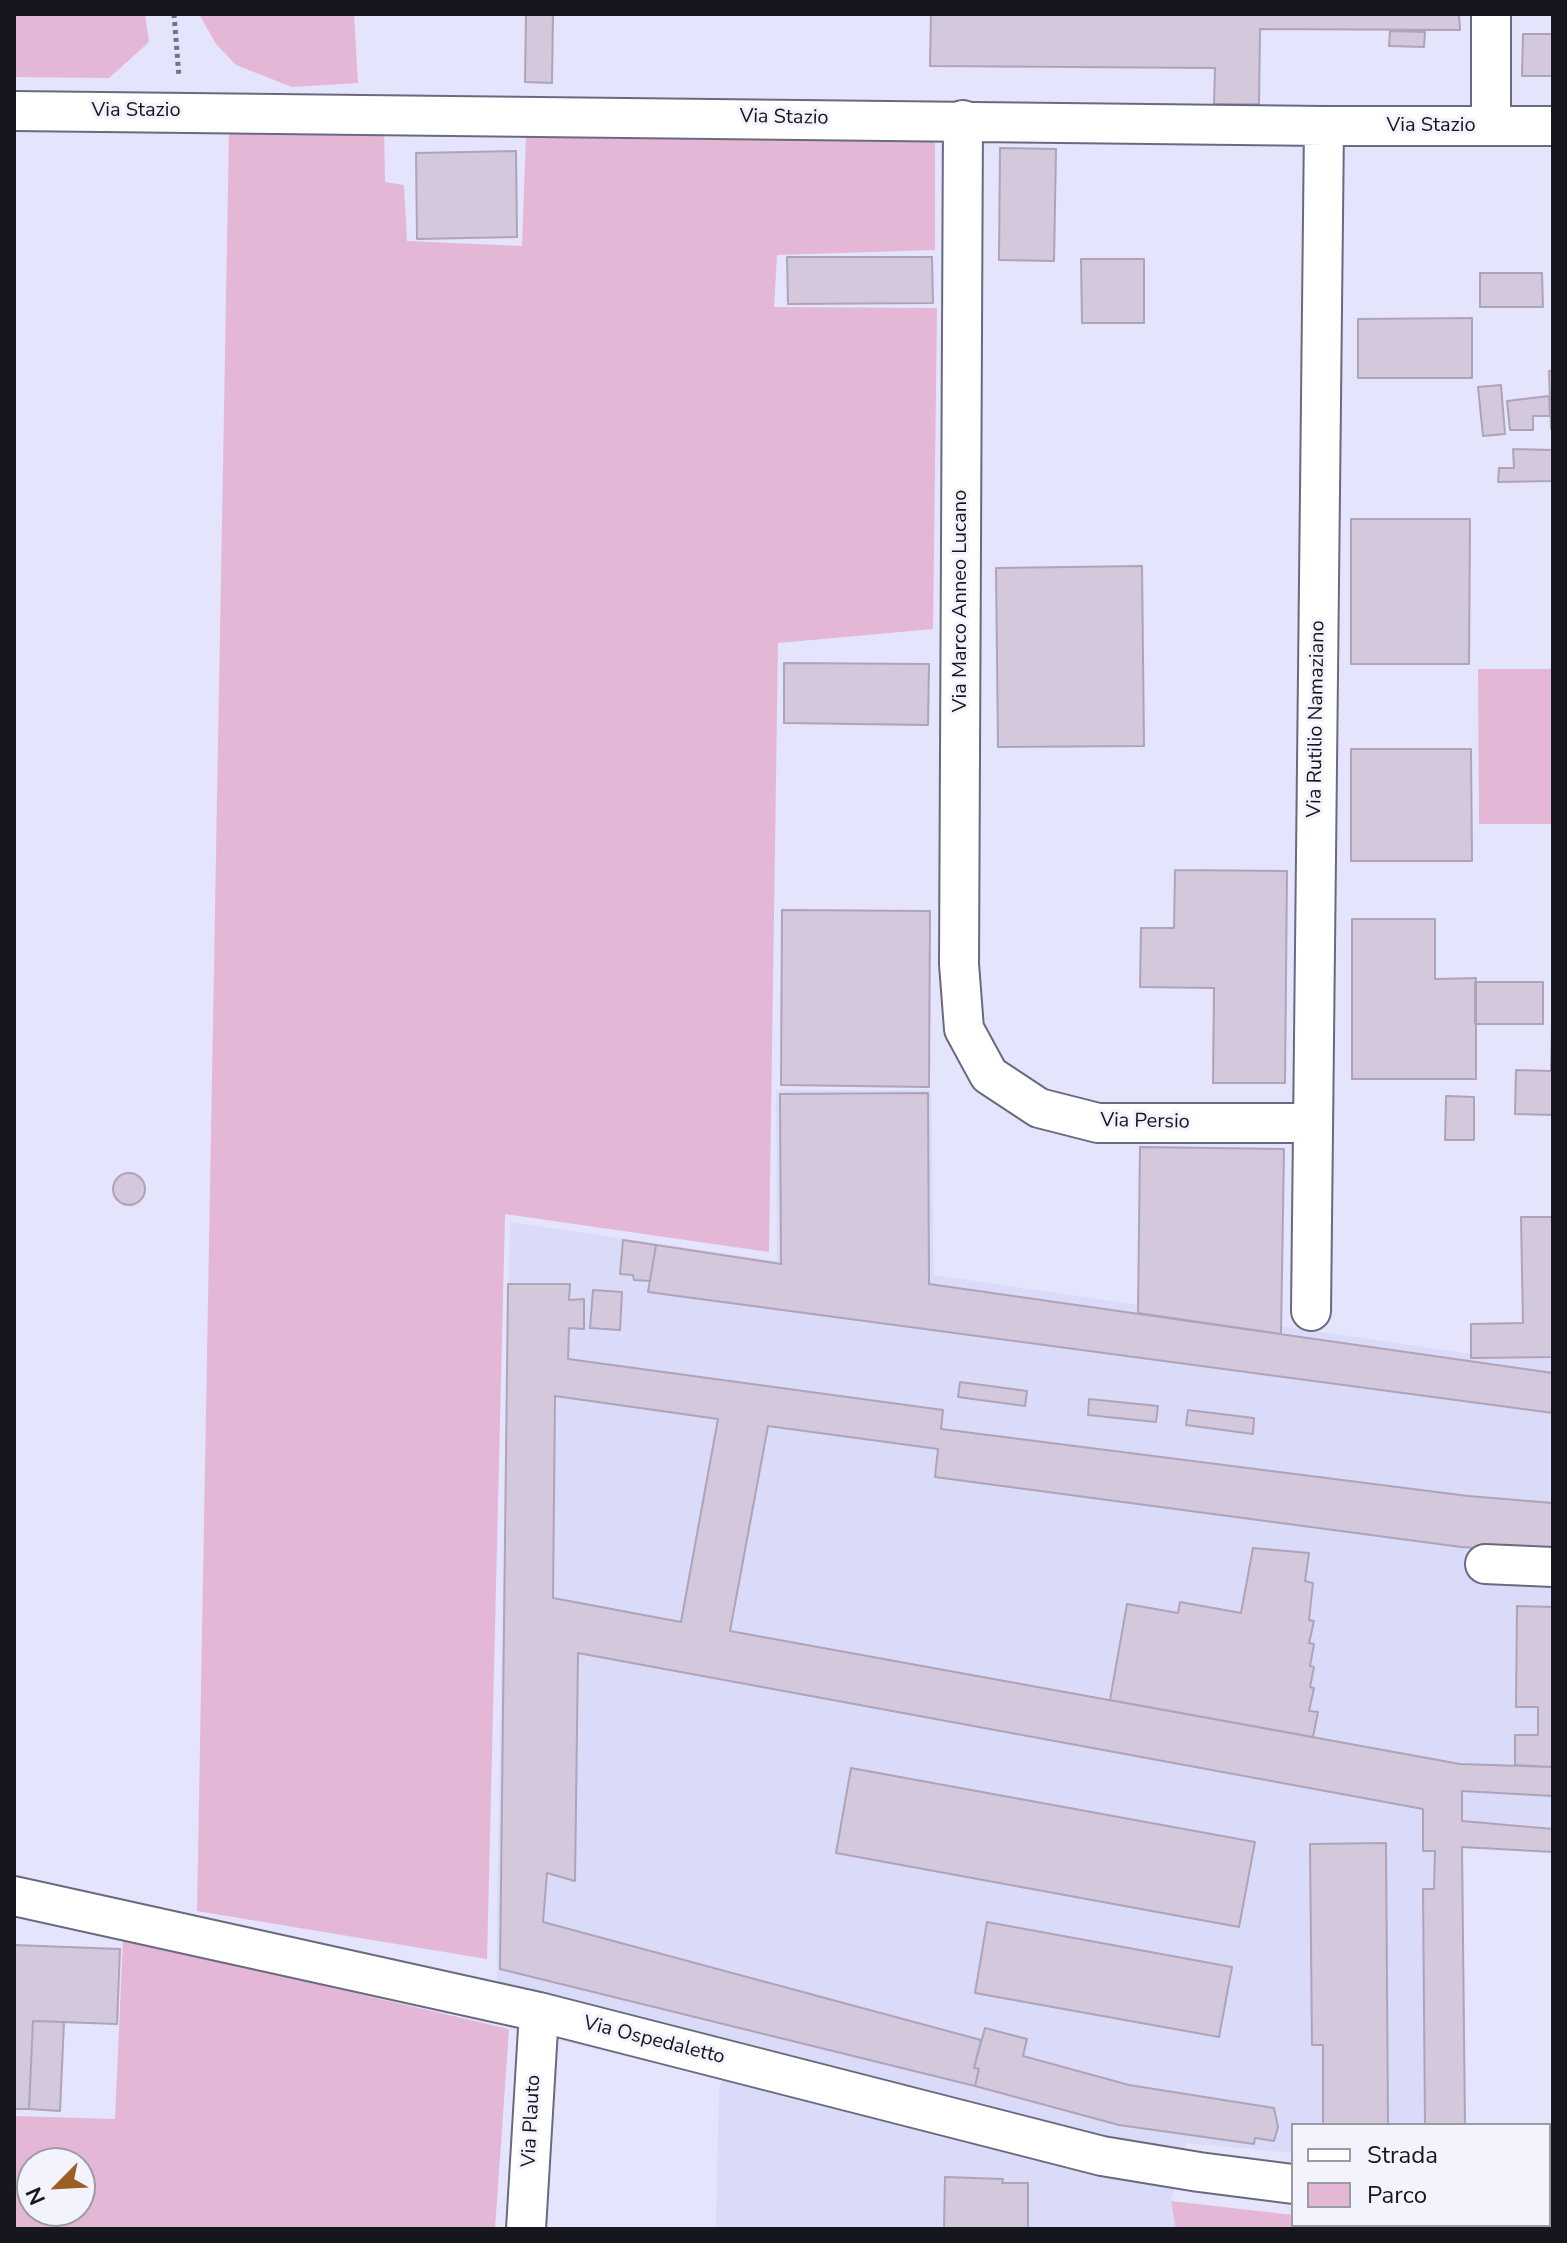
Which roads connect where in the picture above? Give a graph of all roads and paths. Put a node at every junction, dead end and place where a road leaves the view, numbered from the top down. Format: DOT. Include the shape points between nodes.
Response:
graph roads {
  1 [pos="174,14"];
  2 [pos="1491,14"];
  3 [pos="14,111"];
  4 [pos="180,111"];
  5 [pos="963,120"];
  6 [pos="1324,126"];
  7 [pos="1491,126"];
  8 [pos="1553,126"];
  9 [pos="989,1075"];
  10 [pos="1313,1123"];
  11 [pos="1311,1311"];
  12 [pos="1485,1564"];
  13 [pos="1553,1567"];
  14 [pos="14,1896"];
  15 [pos="539,2012"];
  16 [pos="1291,2184"];
  17 [pos="526,2229"];
  1 -- 4 [label="path"];
  2 -- 7 [label="street"];
  3 -- 4 [label="street, Via Stazio"];
  4 -- 5 [label="street, Via Stazio"];
  5 -- 6 [label="street, Via Stazio"];
  5 -- 9 [label="street, Via Marco Anneo Lucano" via="959,964 964,1029"];
  6 -- 7 [label="street, Via Stazio"];
  6 -- 10 [label="street, Via Rutilio Namaziano"];
  7 -- 8 [label="street, Via Stazio"];
  9 -- 10 [label="street, Via Persio" via="1039,1108 1098,1123"];
  10 -- 11 [label="street, Via Rutilio Namaziano"];
  12 -- 13 [label="street"];
  14 -- 15 [label="street, Via Ospedaletto"];
  15 -- 16 [label="street, Via Ospedaletto" via="1102,2156"];
  15 -- 17 [label="street, Via Plauto"];
}
